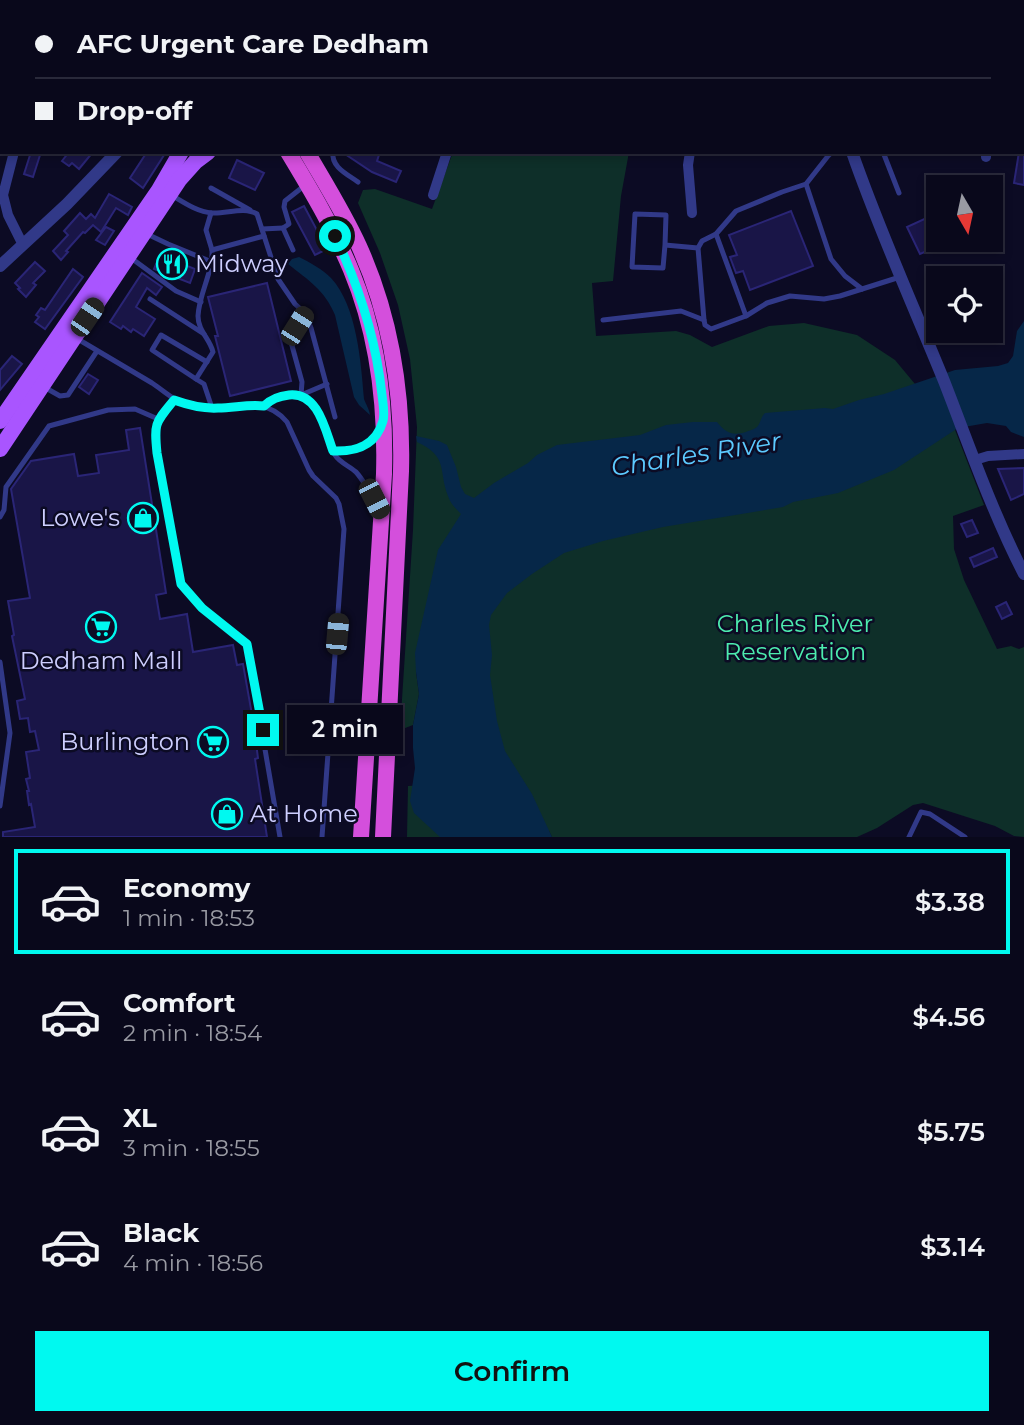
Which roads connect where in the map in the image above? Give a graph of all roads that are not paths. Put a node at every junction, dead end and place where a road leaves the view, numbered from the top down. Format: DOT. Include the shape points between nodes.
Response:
graph roads {
  1 [pos="13,154"];
  2 [pos="115,154"];
  3 [pos="180,154"];
  4 [pos="206,154"];
  5 [pos="289,154"];
  6 [pos="308,154"];
  7 [pos="333,154"];
  8 [pos="446,154"];
  9 [pos="690,154"];
  10 [pos="830,154"];
  11 [pos="853,154"];
  12 [pos="884,154"];
  13 [pos="358,182"];
  14 [pos="307,184"];
  15 [pos="806,184"];
  16 [pos="211,188"];
  17 [pos="898,193"];
  18 [pos="170,194"];
  19 [pos="433,195"];
  20 [pos="250,210"];
  21 [pos="211,213"];
  22 [pos="692,213"];
  23 [pos="283,228"];
  24 [pos="262,229"];
  25 [pos="144,232"];
  26 [pos="716,234"];
  27 [pos="264,236"];
  28 [pos="23,245"];
  29 [pos="665,245"];
  30 [pos="698,248"];
  31 [pos="212,250"];
  32 [pos="293,250"];
  33 [pos="128,256"];
  34 [pos="212,262"];
  35 [pos="0,266"];
  36 [pos="900,277"];
  37 [pos="862,289"];
  38 [pos="150,299"];
  39 [pos="201,302"];
  40 [pos="305,313"];
  41 [pos="746,316"];
  42 [pos="603,320"];
  43 [pos="704,320"];
  44 [pos="204,334"];
  45 [pos="74,337"];
  46 [pos="97,351"];
  47 [pos="206,362"];
  48 [pos="196,379"];
  49 [pos="327,384"];
  50 [pos="41,385"];
  51 [pos="301,395"];
  52 [pos="174,400"];
  53 [pos="264,406"];
  54 [pos="212,408"];
  55 [pos="335,417"];
  56 [pos="158,419"];
  57 [pos="384,419"];
  58 [pos="0,421"];
  59 [pos="0,449"];
  60 [pos="333,451"];
  61 [pos="1024,454"];
  62 [pos="975,460"];
  63 [pos="382,514"];
  64 [pos="0,517"];
  65 [pos="1024,573"];
  66 [pos="0,662"];
  67 [pos="1,680"];
  68 [pos="9,744"];
  69 [pos="0,746"];
  70 [pos="0,806"];
  71 [pos="280,837"];
  72 [pos="322,837"];
  73 [pos="361,837"];
  74 [pos="383,837"];
  75 [pos="909,837"];
  76 [pos="965,837"];
  1 -- 28 [label="street" via="3,195"];
  2 -- 28 [label="street"];
  3 -- 58 [label="main road"];
  4 -- 18 [label="main road"];
  5 -- 14 [label="highway"];
  6 -- 74 [label="highway" via="366,262 387,327 399,393 401,471"];
  7 -- 13 [label="lane" via="335,166"];
  8 -- 19 [label="street"];
  9 -- 22 [label="street"];
  10 -- 15 [label="lane"];
  11 -- 36 [label="street"];
  12 -- 17 [label="lane"];
  14 -- 23 [label="lane" via="285,201 289,224"];
  14 -- 57 [label="highway" via="358,288 377,362"];
  15 -- 26 [label="lane" via="736,211"];
  15 -- 37 [label="lane" via="831,259"];
  16 -- 20 [label="lane"];
  18 -- 21 [label="lane"];
  18 -- 25 [label="main road"];
  20 -- 21 [label="lane"];
  20 -- 24 [label="lane" via="257,214"];
  21 -- 31 [label="lane" via="206,230"];
  23 -- 24 [label="lane"];
  23 -- 32 [label="lane"];
  24 -- 27 [label="lane"];
  25 -- 33 [label="main road"];
  25 -- 34 [label="lane"];
  26 -- 30 [label="lane"];
  26 -- 41 [label="lane"];
  27 -- 31 [label="lane"];
  27 -- 40 [label="lane" via="278,279"];
  28 -- 35 [label="street"];
  29 -- 29 [label="lane" via="663,268 632,267 635,214 666,215"];
  29 -- 30 [label="lane"];
  30 -- 43 [label="lane"];
  31 -- 34 [label="lane"];
  33 -- 39 [label="lane" via="176,291"];
  33 -- 45 [label="main road"];
  34 -- 39 [label="lane"];
  36 -- 37 [label="lane"];
  36 -- 62 [label="street"];
  37 -- 41 [label="lane" via="824,299 790,296"];
  38 -- 44 [label="lane"];
  39 -- 44 [label="lane" via="198,316"];
  40 -- 49 [label="lane"];
  40 -- 51 [label="lane" via="291,342"];
  41 -- 43 [label="lane" via="711,329"];
  42 -- 43 [label="lane" via="681,311"];
  44 -- 47 [label="lane" via="213,352"];
  45 -- 46 [label="lane"];
  45 -- 50 [label="main road"];
  46 -- 50 [label="lane" via="68,395 60,396"];
  46 -- 52 [label="lane"];
  47 -- 48 [label="lane"];
  47 -- 48 [label="lane" via="161,335 152,349"];
  48 -- 54 [label="lane" via="204,384"];
  49 -- 51 [label="lane"];
  49 -- 55 [label="lane"];
  50 -- 59 [label="main road"];
  51 -- 53 [label="lane" via="271,399"];
  51 -- 60 [label="lane" via="321,418"];
  52 -- 54 [label="lane"];
  52 -- 56 [label="lane"];
  53 -- 54 [label="lane"];
  53 -- 72 [label="lane" via="287,422 309,470 336,498 343,518"];
  56 -- 64 [label="lane" via="135,408 108,410 49,426 6,487"];
  56 -- 71 [label="lane" via="157,453 181,584 202,608 247,644"];
  57 -- 60 [label="lane" via="368,445"];
  57 -- 63 [label="highway"];
  60 -- 63 [label="lane" via="358,474"];
  61 -- 62 [label="street"];
  62 -- 65 [label="street"];
  63 -- 73 [label="highway"];
  66 -- 67 [label="lane"];
  67 -- 68 [label="lane"];
  68 -- 69 [label="lane"];
  68 -- 70 [label="lane"];
  75 -- 76 [label="lane" via="921,812"];
}
